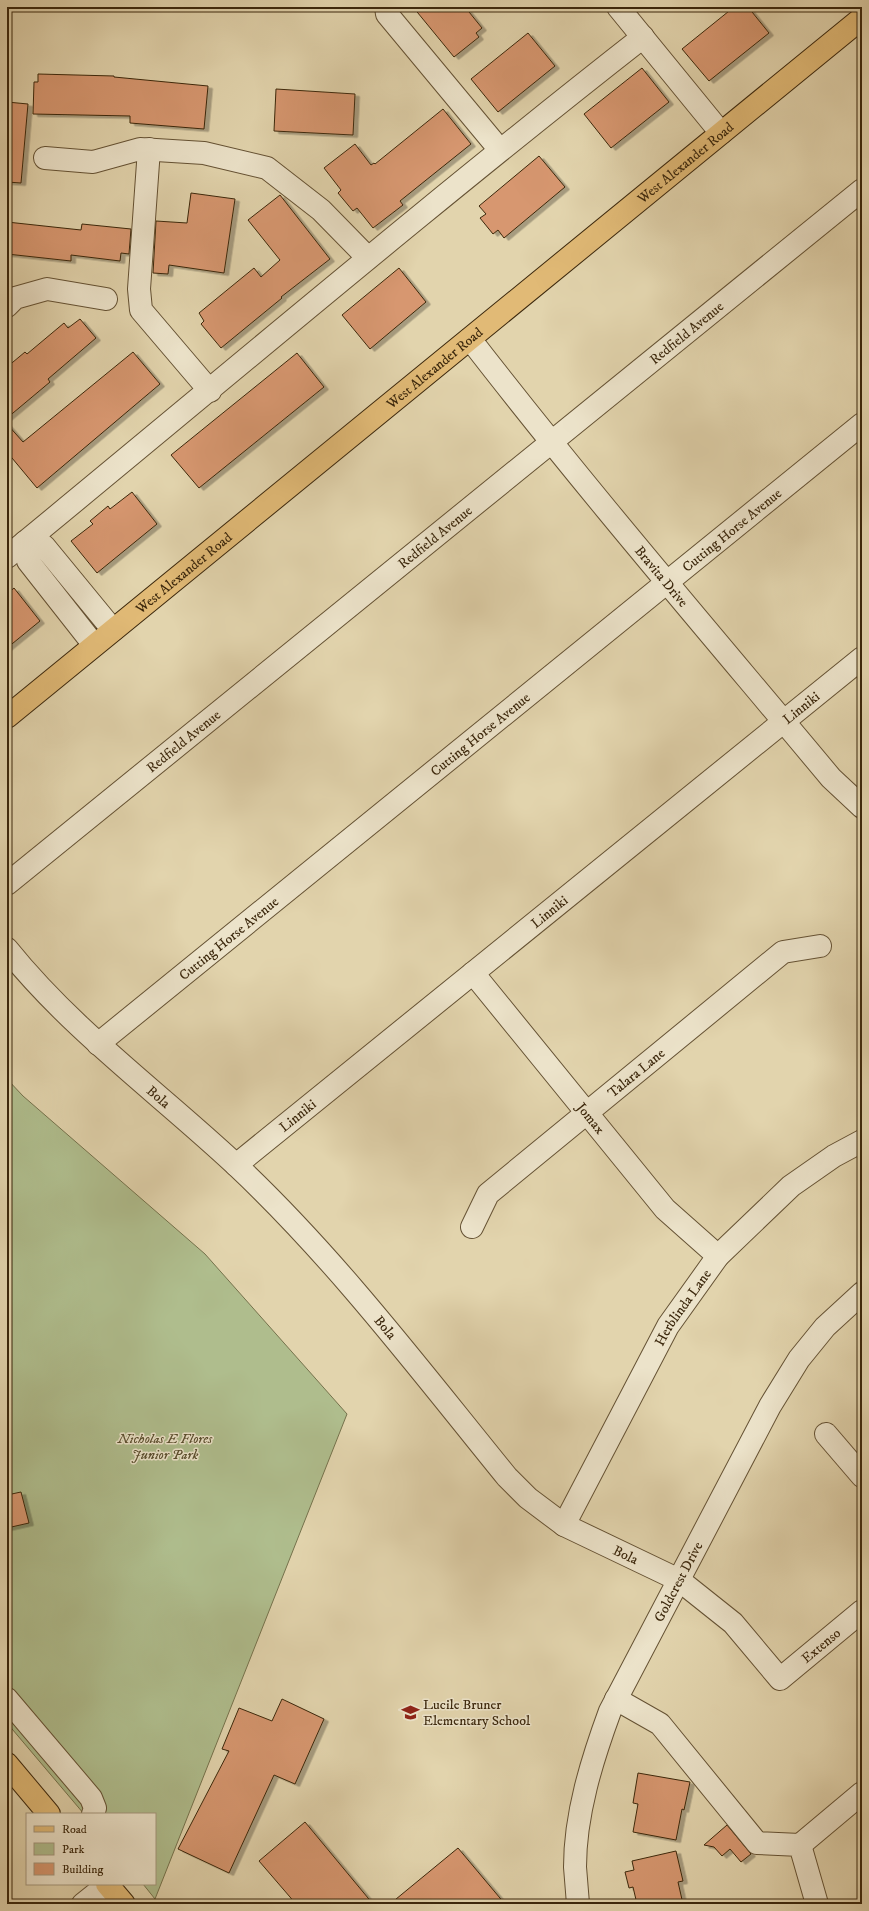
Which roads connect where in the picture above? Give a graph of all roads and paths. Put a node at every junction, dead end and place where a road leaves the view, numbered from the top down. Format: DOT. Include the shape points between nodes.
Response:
graph roads {
  1 [pos="386,7"];
  2 [pos="618,7"];
  3 [pos="862,18"];
  4 [pos="643,37"];
  5 [pos="721,133"];
  6 [pos="149,149"];
  7 [pos="500,150"];
  8 [pos="45,158"];
  9 [pos="862,190"];
  10 [pos="368,258"];
  11 [pos="106,299"];
  12 [pos="7,306"];
  13 [pos="470,339"];
  14 [pos="210,391"];
  15 [pos="862,424"];
  16 [pos="551,443"];
  17 [pos="25,542"];
  18 [pos="7,557"];
  19 [pos="73,581"];
  20 [pos="667,583"];
  21 [pos="55,596"];
  22 [pos="113,630"];
  23 [pos="94,645"];
  24 [pos="862,658"];
  25 [pos="7,717"];
  26 [pos="784,721"];
  27 [pos="862,807"];
  28 [pos="7,884"];
  29 [pos="820,946"];
  30 [pos="7,949"];
  31 [pos="473,973"];
  32 [pos="98,1044"];
  33 [pos="587,1114"];
  34 [pos="862,1141"];
  35 [pos="236,1165"];
  36 [pos="472,1227"];
  37 [pos="718,1256"];
  38 [pos="862,1294"];
  39 [pos="826,1434"];
  40 [pos="862,1476"];
  41 [pos="564,1525"];
  42 [pos="679,1580"];
  43 [pos="862,1611"];
  44 [pos="780,1679"];
  45 [pos="7,1699"];
  46 [pos="616,1699"];
  47 [pos="7,1764"];
  48 [pos="862,1793"];
  49 [pos="48,1813"];
  50 [pos="93,1813"];
  51 [pos="800,1845"];
  52 [pos="107,1885"];
  53 [pos="109,1885"];
  54 [pos="83,1904"];
  55 [pos="124,1904"];
  56 [pos="578,1904"];
  57 [pos="817,1904"];
  1 -- 7 [label="street" via="387,14"];
  2 -- 4 [label="street"];
  3 -- 5 [label="main road, West Alexander Road"];
  4 -- 5 [label="street"];
  4 -- 7 [label="street"];
  5 -- 13 [label="main road, West Alexander Road"];
  6 -- 8 [label="street" via="140,148 93,162"];
  6 -- 10 [label="street" via="204,153 267,168 321,210"];
  6 -- 14 [label="street" via="139,289 141,310"];
  7 -- 10 [label="street"];
  9 -- 16 [label="street, Redfield Avenue"];
  10 -- 14 [label="street"];
  11 -- 12 [label="street" via="47,289 15,298"];
  13 -- 16 [label="street, Bravita Drive"];
  13 -- 22 [label="main road, West Alexander Road"];
  14 -- 17 [label="street"];
  15 -- 20 [label="street, Cutting Horse Avenue"];
  16 -- 20 [label="street, Bravita Drive"];
  16 -- 28 [label="street, Redfield Avenue"];
  17 -- 18 [label="street"];
  17 -- 19 [label="street" via="44,546"];
  17 -- 21 [label="street" via="28,561"];
  19 -- 21 [label="street"];
  19 -- 22 [label="street"];
  20 -- 26 [label="street, Bravita Drive"];
  20 -- 32 [label="street, Cutting Horse Avenue"];
  21 -- 23 [label="street"];
  22 -- 23 [label="main road, West Alexander Road"];
  23 -- 25 [label="main road, West Alexander Road"];
  24 -- 26 [label="street, Linniki"];
  26 -- 27 [label="street, Bravita Drive" via="831,778"];
  26 -- 31 [label="street, Linniki"];
  29 -- 33 [label="street, Talara Lane" via="783,952"];
  30 -- 32 [label="street, Bola" via="32,980"];
  31 -- 33 [label="street, Jomax"];
  31 -- 35 [label="street, Linniki"];
  32 -- 35 [label="street, Bola"];
  33 -- 36 [label="street, Talara Lane" via="488,1194"];
  33 -- 37 [label="street, Jomax" via="665,1209"];
  34 -- 37 [label="street, Herblinda Lane" via="834,1156 790,1186"];
  35 -- 41 [label="street, Bola" via="314,1244 507,1477 528,1498"];
  37 -- 41 [label="street, Herblinda Lane" via="668,1326"];
  38 -- 42 [label="street, Goldcrest Drive" via="825,1327 799,1359 770,1406"];
  39 -- 40 [label="street"];
  41 -- 42 [label="street, Bola"];
  42 -- 44 [label="street, Bola" via="732,1623"];
  42 -- 46 [label="street, Goldcrest Drive"];
  43 -- 44 [label="street, Extenso"];
  45 -- 50 [label="street" via="91,1798 95,1808"];
  46 -- 51 [label="street" via="660,1724 757,1843"];
  46 -- 56 [label="street, Goldcrest Drive" via="593,1756 579,1819 575,1866"];
  47 -- 49 [label="main road"];
  48 -- 51 [label="street"];
  51 -- 57 [label="street"];
  52 -- 54 [label="street"];
  53 -- 55 [label="main road"];
}
